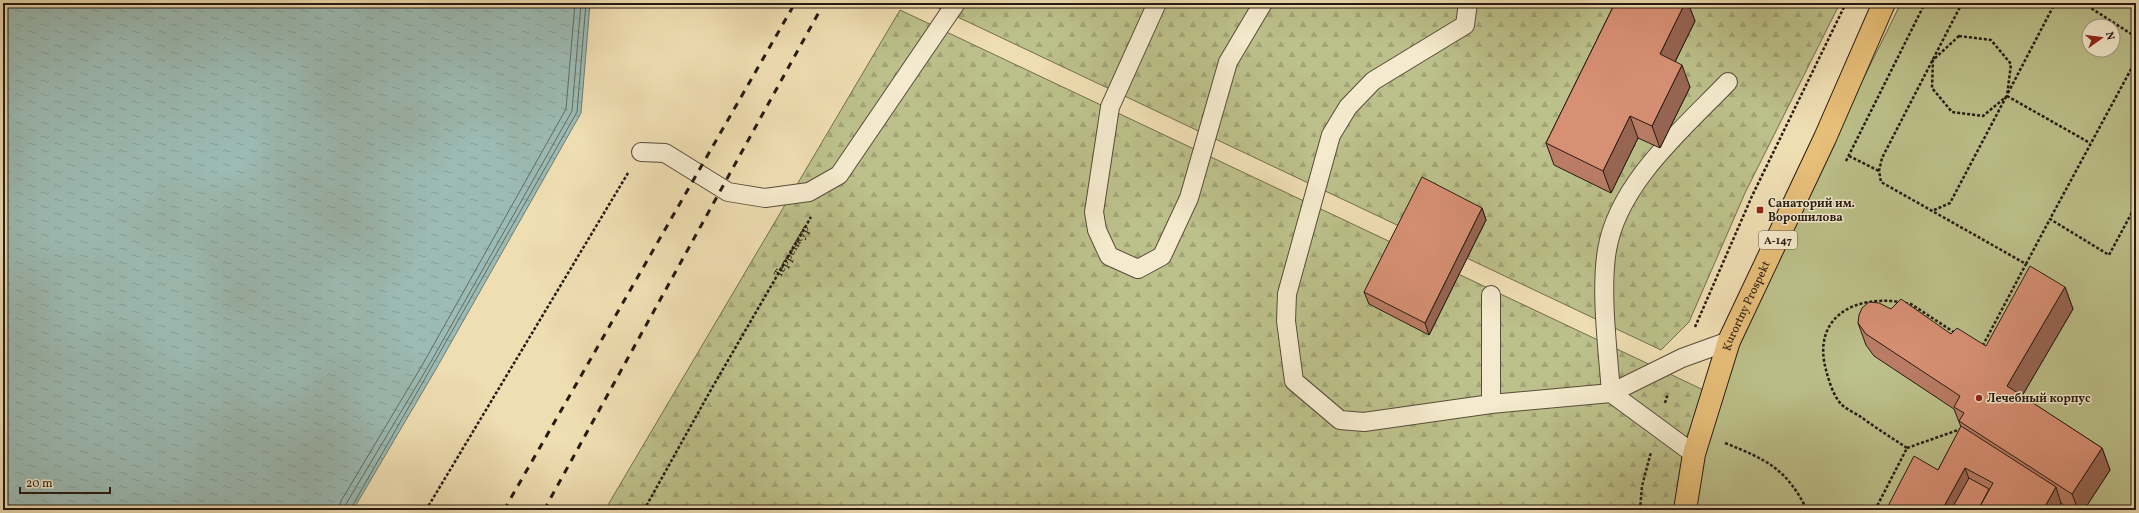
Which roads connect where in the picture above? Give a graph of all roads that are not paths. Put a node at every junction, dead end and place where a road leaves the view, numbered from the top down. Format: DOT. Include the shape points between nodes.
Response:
graph roads {
  1 [pos="956,3"];
  2 [pos="1157,3"];
  3 [pos="1263,3"];
  4 [pos="1468,3"];
  5 [pos="1884,3"];
  6 [pos="1728,82"];
  7 [pos="641,152"];
  8 [pos="1491,295"];
  9 [pos="1729,341"];
  10 [pos="1611,393"];
  11 [pos="1491,404"];
  12 [pos="1694,454"];
  13 [pos="1685,510"];
  1 -- 7 [label="lane" via="839,175 809,192 766,198 728,192 665,153"];
  2 -- 3 [label="lane" via="1110,107 1094,212 1097,230 1109,256 1138,269 1162,256 1190,198 1228,62"];
  4 -- 11 [label="lane" via="1465,25 1373,81 1348,107 1331,135 1287,294 1286,321 1294,381 1340,420 1364,422"];
  5 -- 9 [label="main road, Kurortny Prospekt / А-147" via="1825,138"];
  6 -- 10 [label="lane" via="1645,171 1620,210 1607,250 1605,287"];
  8 -- 11 [label="lane"];
  9 -- 10 [label="lane" via="1682,358"];
  9 -- 12 [label="main road, Kurortny Prospekt / А-147"];
  10 -- 11 [label="lane"];
  10 -- 12 [label="lane"];
  12 -- 13 [label="main road, Kurortny Prospekt / А-147"];
}
